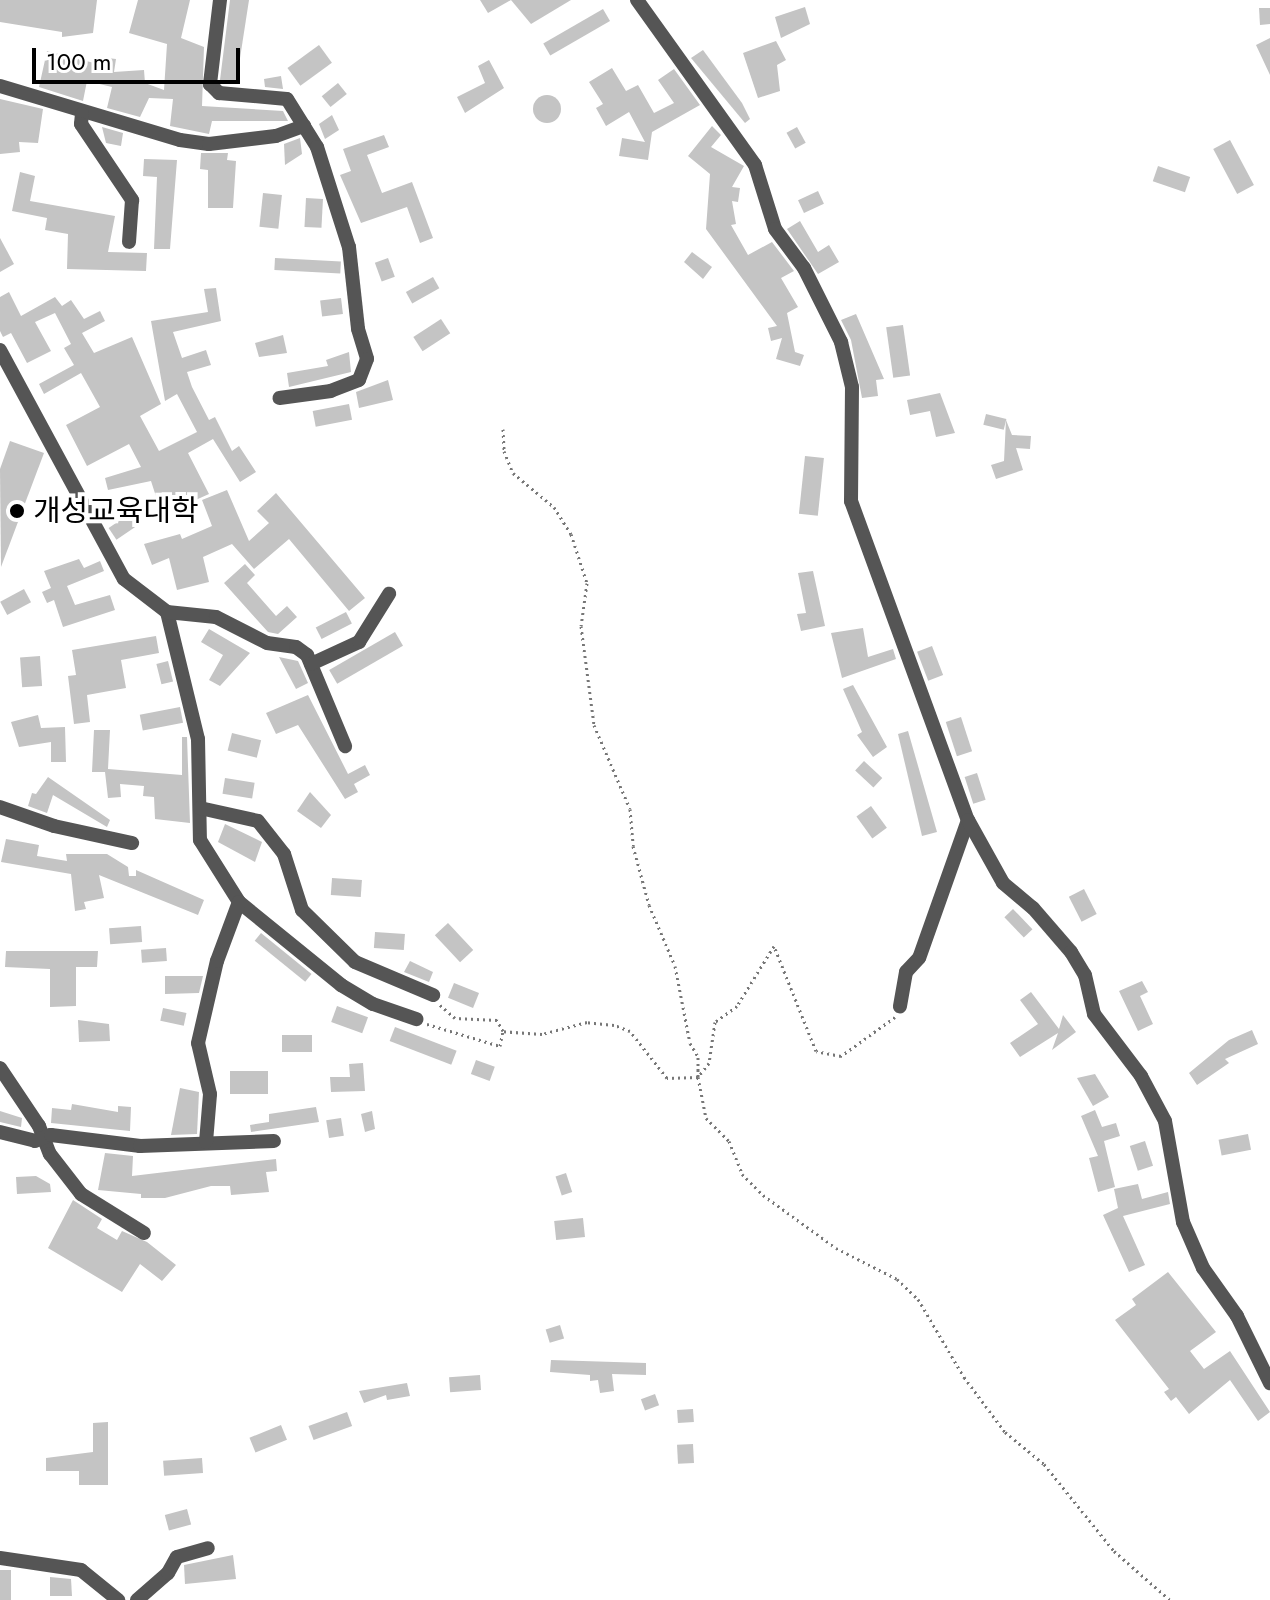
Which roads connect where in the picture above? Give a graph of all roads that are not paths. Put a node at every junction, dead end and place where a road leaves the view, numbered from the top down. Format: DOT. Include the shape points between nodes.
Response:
graph roads {
  1 [pos="220,0"];
  2 [pos="637,0"];
  3 [pos="0,86"];
  4 [pos="82,114"];
  5 [pos="304,126"];
  6 [pos="129,242"];
  7 [pos="0,350"];
  8 [pos="279,398"];
  9 [pos="389,594"];
  10 [pos="167,612"];
  11 [pos="311,664"];
  12 [pos="345,746"];
  13 [pos="0,807"];
  14 [pos="200,808"];
  15 [pos="968,820"];
  16 [pos="132,843"];
  17 [pos="239,902"];
  18 [pos="433,995"];
  19 [pos="900,1006"];
  20 [pos="416,1019"];
  21 [pos="0,1068"];
  22 [pos="0,1132"];
  23 [pos="41,1135"];
  24 [pos="274,1141"];
  25 [pos="206,1142"];
  26 [pos="144,1233"];
  27 [pos="1270,1383"];
  28 [pos="208,1548"];
  29 [pos="0,1558"];
  30 [pos="118,1600"];
  31 [pos="137,1600"];
  1 -- 5 [label="street" via="210,84 219,93 287,99"];
  2 -- 15 [label="street" via="755,165 775,229 804,268 841,342 852,387 851,501"];
  3 -- 4 [label="street"];
  4 -- 5 [label="street" via="209,144 276,136"];
  4 -- 6 [label="street" via="81,124 132,200"];
  5 -- 8 [label="street" via="317,147 349,247 366,372 331,391"];
  7 -- 10 [label="street" via="124,579"];
  9 -- 11 [label="street" via="359,642"];
  10 -- 11 [label="street" via="216,617 267,643 296,647"];
  10 -- 14 [label="street" via="198,739"];
  11 -- 12 [label="street"];
  13 -- 16 [label="street" via="17,816"];
  14 -- 17 [label="street" via="200,840"];
  14 -- 18 [label="street" via="258,821 284,854 302,910 355,962"];
  15 -- 19 [label="street" via="919,958 906,972"];
  15 -- 27 [label="street" via="1003,883 1071,952 1085,975 1094,1014 1159,1110 1183,1222 1203,1268 1237,1316"];
  17 -- 20 [label="street" via="341,985 373,1004"];
  17 -- 25 [label="street" via="217,961 198,1043 210,1094"];
  21 -- 23 [label="street"];
  22 -- 23 [label="street" via="35,1141"];
  23 -- 25 [label="street" via="140,1146"];
  23 -- 26 [label="street" via="81,1194"];
  24 -- 25 [label="street"];
  28 -- 31 [label="street" via="177,1557 168,1573"];
  29 -- 30 [label="street" via="81,1570"];
}
